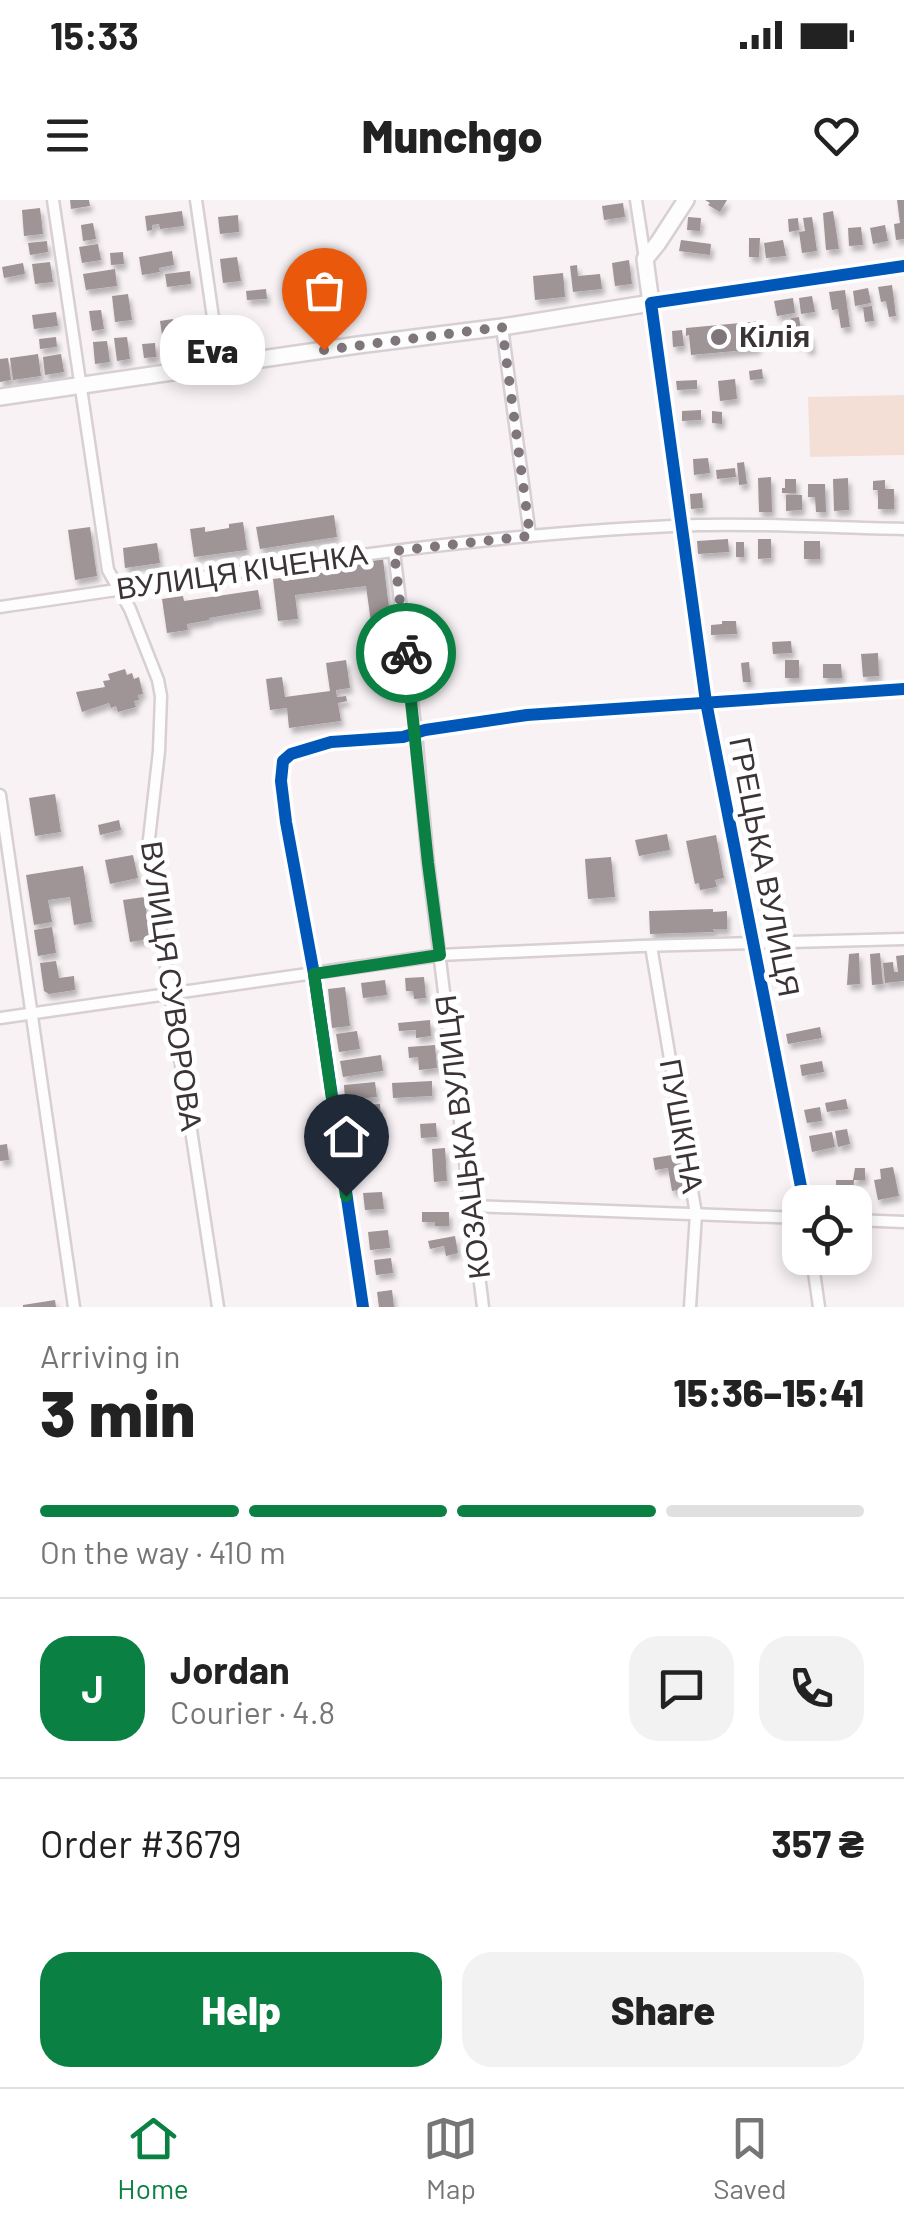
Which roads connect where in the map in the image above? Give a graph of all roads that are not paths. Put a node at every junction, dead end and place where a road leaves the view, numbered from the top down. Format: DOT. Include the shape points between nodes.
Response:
graph roads {
  1 [pos="53,200"];
  2 [pos="196,200"];
  3 [pos="636,200"];
  4 [pos="686,200"];
  5 [pos="644,259"];
  6 [pos="904,266"];
  7 [pos="651,302"];
  8 [pos="502,327"];
  9 [pos="220,366"];
  10 [pos="82,386"];
  11 [pos="0,397"];
  12 [pos="682,526"];
  13 [pos="904,529"];
  14 [pos="530,536"];
  15 [pos="394,551"];
  16 [pos="120,590"];
  17 [pos="0,607"];
  18 [pos="904,689"];
  19 [pos="706,702"];
  20 [pos="416,733"];
  21 [pos="0,795"];
  22 [pos="2,822"];
  23 [pos="904,938"];
  24 [pos="754,944"];
  25 [pos="650,946"];
  26 [pos="440,955"];
  27 [pos="314,974"];
  28 [pos="169,994"];
  29 [pos="33,1013"];
  30 [pos="0,1018"];
  31 [pos="801,1185"];
  32 [pos="472,1206"];
  33 [pos="696,1214"];
  34 [pos="782,1217"];
  35 [pos="872,1221"];
  36 [pos="904,1222"];
  37 [pos="815,1275"];
  38 [pos="74,1307"];
  39 [pos="218,1307"];
  40 [pos="363,1307"];
  41 [pos="483,1307"];
  42 [pos="690,1307"];
  43 [pos="820,1307"];
  1 -- 10 [label="street, ВУЛИЦЯ СУВОРОВА"];
  2 -- 9 [label="street"];
  3 -- 5 [label="street, ГРЕЦЬКА ВУЛИЦЯ"];
  4 -- 5 [label="main road"];
  5 -- 7 [label="main road, ГРЕЦЬКА ВУЛИЦЯ"];
  6 -- 7 [label="street"];
  7 -- 8 [label="main road"];
  7 -- 12 [label="street, ГРЕЦЬКА ВУЛИЦЯ"];
  8 -- 9 [label="main road"];
  8 -- 14 [label="street"];
  9 -- 10 [label="main road"];
  10 -- 11 [label="main road"];
  10 -- 16 [label="street, ВУЛИЦЯ СУВОРОВА" via="108,570"];
  12 -- 13 [label="street, ВУЛИЦЯ КІЧЕНКА"];
  12 -- 14 [label="street, ВУЛИЦЯ КІЧЕНКА"];
  12 -- 19 [label="street, ГРЕЦЬКА ВУЛИЦЯ"];
  14 -- 15 [label="street, ВУЛИЦЯ КІЧЕНКА"];
  15 -- 16 [label="street, ВУЛИЦЯ КІЧЕНКА"];
  15 -- 20 [label="street, КОЗАЦЬКА ВУЛИЦЯ"];
  16 -- 17 [label="street, ВУЛИЦЯ КІЧЕНКА"];
  16 -- 28 [label="street, ВУЛИЦЯ СУВОРОВА" via="161,696 148,848"];
  18 -- 19 [label="street"];
  19 -- 20 [label="street" via="527,715"];
  19 -- 24 [label="street, ГРЕЦЬКА ВУЛИЦЯ"];
  20 -- 26 [label="street, КОЗАЦЬКА ВУЛИЦЯ"];
  20 -- 27 [label="street" via="332,742 282,761 286,822"];
  21 -- 22 [label="street"];
  22 -- 29 [label="street"];
  23 -- 24 [label="street"];
  24 -- 25 [label="street"];
  24 -- 31 [label="street, ГРЕЦЬКА ВУЛИЦЯ"];
  25 -- 26 [label="street"];
  25 -- 33 [label="street, ПУШКІНА"];
  26 -- 27 [label="street"];
  26 -- 32 [label="street, КОЗАЦЬКА ВУЛИЦЯ"];
  27 -- 28 [label="street"];
  27 -- 40 [label="street"];
  28 -- 29 [label="street"];
  28 -- 39 [label="street, ВУЛИЦЯ СУВОРОВА"];
  29 -- 30 [label="street"];
  29 -- 38 [label="street"];
  32 -- 33 [label="street"];
  32 -- 41 [label="street, КОЗАЦЬКА ВУЛИЦЯ"];
  33 -- 34 [label="street"];
  33 -- 42 [label="street, ПУШКІНА"];
  35 -- 36 [label="street"];
  37 -- 43 [label="street"];
}
